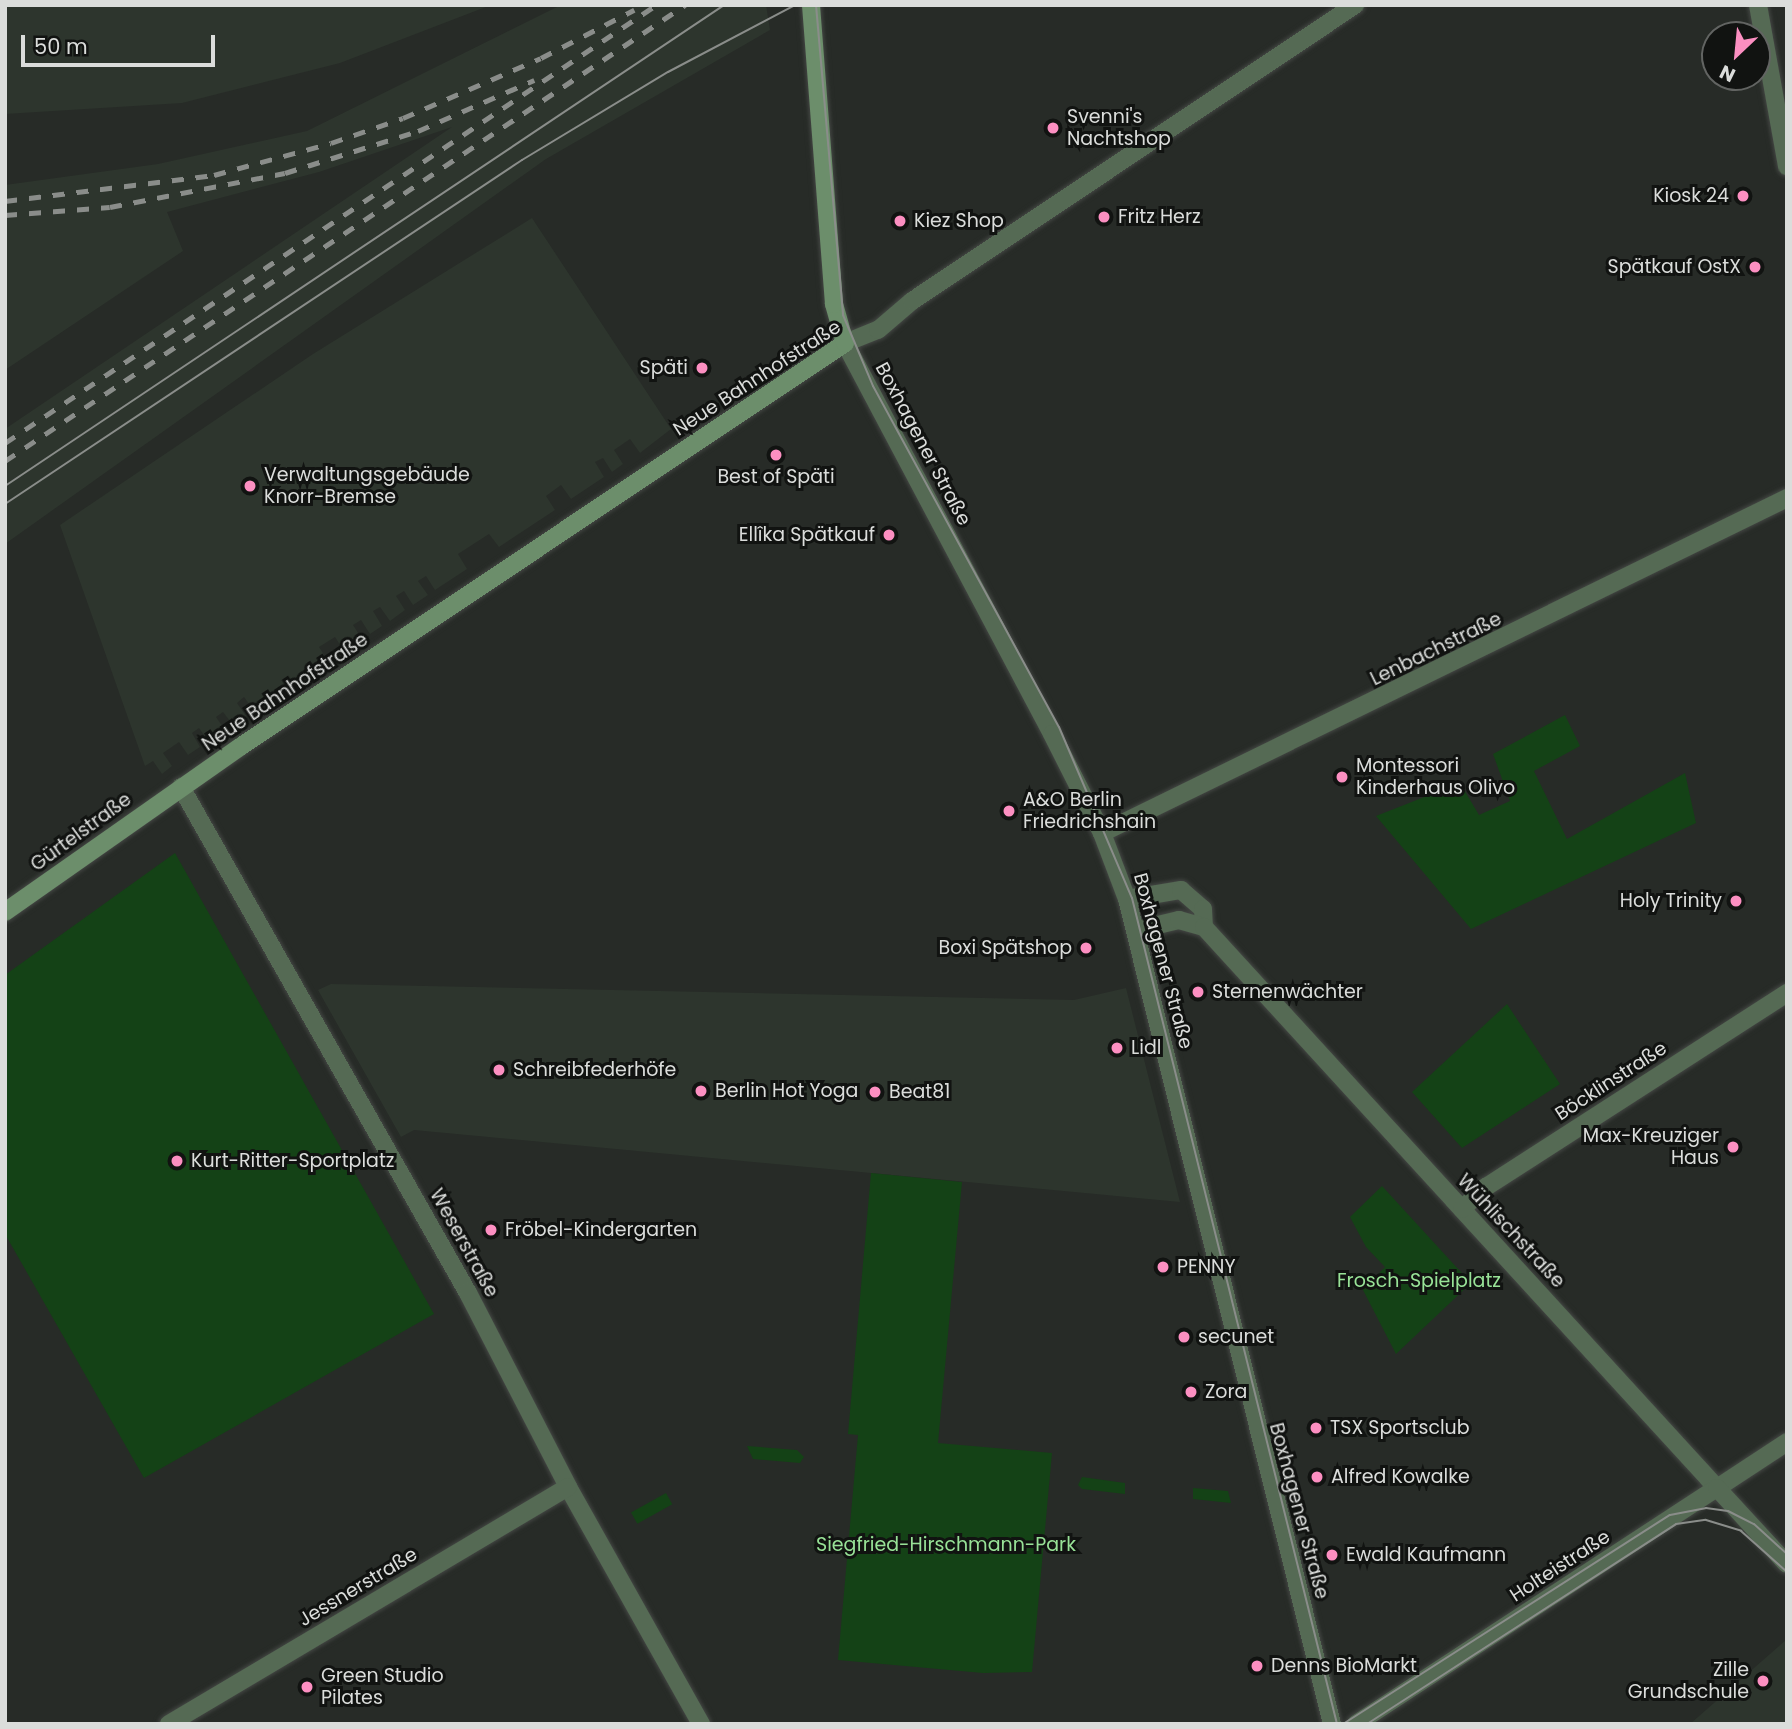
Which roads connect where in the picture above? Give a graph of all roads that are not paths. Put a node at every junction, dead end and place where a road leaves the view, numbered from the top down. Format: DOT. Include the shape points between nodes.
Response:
graph roads {
  1 [pos="811,5"];
  2 [pos="1355,5"];
  3 [pos="1758,5"];
  4 [pos="1787,166"];
  5 [pos="845,343"];
  6 [pos="1787,498"];
  7 [pos="181,787"];
  8 [pos="1102,833"];
  9 [pos="1127,900"];
  10 [pos="5,912"];
  11 [pos="1204,927"];
  12 [pos="1137,930"];
  13 [pos="1787,993"];
  14 [pos="1462,1209"];
  15 [pos="1787,1442"];
  16 [pos="568,1487"];
  17 [pos="1717,1488"];
  18 [pos="1787,1564"];
  19 [pos="169,1724"];
  20 [pos="701,1724"];
  21 [pos="1332,1724"];
  22 [pos="1356,1724"];
  1 -- 5 [label="main road, Boxhagener Straße" via="834,304"];
  2 -- 5 [label="street, Neue Bahnhofstraße" via="912,301 901,314"];
  3 -- 4 [label="street"];
  5 -- 7 [label="main road, Neue Bahnhofstraße"];
  5 -- 8 [label="street, Boxhagener Straße"];
  6 -- 8 [label="street, Lenbachstraße"];
  7 -- 10 [label="main road, Gürtelstraße"];
  7 -- 16 [label="street, Weserstraße" via="468,1293"];
  8 -- 9 [label="street, Boxhagener Straße"];
  9 -- 11 [label="street, Wühlischstraße" via="1181,890 1203,909"];
  9 -- 12 [label="street, Boxhagener Straße"];
  11 -- 12 [label="street" via="1179,920"];
  11 -- 14 [label="street, Wühlischstraße"];
  12 -- 21 [label="street, Boxhagener Straße"];
  13 -- 14 [label="street, Böcklinstraße" via="1486,1187"];
  14 -- 17 [label="street, Wühlischstraße"];
  15 -- 17 [label="street, Holteistraße"];
  16 -- 19 [label="street, Jessnerstraße"];
  16 -- 20 [label="street, Weserstraße"];
  17 -- 18 [label="street, Wühlischstraße"];
  17 -- 22 [label="street, Holteistraße"];
}
